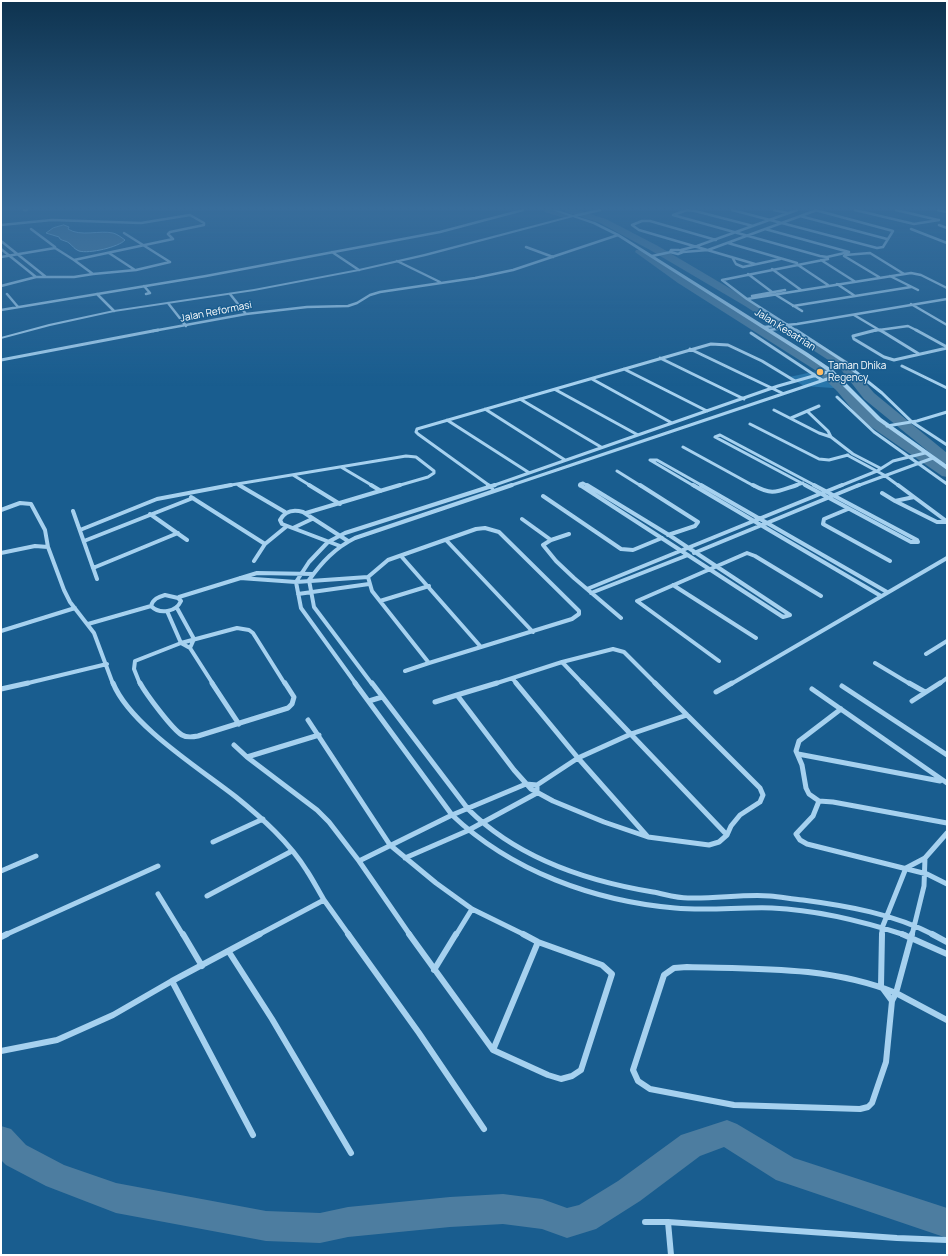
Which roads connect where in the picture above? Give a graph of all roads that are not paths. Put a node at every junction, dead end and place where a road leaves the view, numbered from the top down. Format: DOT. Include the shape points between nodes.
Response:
graph roads {
  1 [pos="25,269"];
  2 [pos="35,269"];
  3 [pos="86,269"];
  4 [pos="142,269"];
  5 [pos="246,269"];
  6 [pos="365,269"];
  7 [pos="413,269"];
  8 [pos="517,269"];
  9 [pos="674,269"];
  10 [pos="772,269"];
  11 [pos="804,269"];
  12 [pos="834,269"];
  13 [pos="865,269"];
  14 [pos="895,269"];
  15 [pos="136,270"];
  16 [pos="359,270"];
  17 [pos="93,274"];
  18 [pos="748,274"];
  19 [pos="904,274"];
  20 [pos="890,276"];
  21 [pos="36,277"];
  22 [pos="46,277"];
  23 [pos="880,278"];
  24 [pos="440,282"];
  25 [pos="855,282"];
  26 [pos="837,284"];
  27 [pos="828,285"];
  28 [pos="1,286"];
  29 [pos="144,286"];
  30 [pos="911,287"];
  31 [pos="798,288"];
  32 [pos="947,288"];
  33 [pos="802,290"];
  34 [pos="918,290"];
  35 [pos="772,292"];
  36 [pos="7,294"];
  37 [pos="97,294"];
  38 [pos="146,294"];
  39 [pos="230,294"];
  40 [pos="776,295"];
  41 [pos="856,296"];
  42 [pos="744,297"];
  43 [pos="747,299"];
  44 [pos="947,299"];
  45 [pos="168,303"];
  46 [pos="911,304"];
  47 [pos="793,306"];
  48 [pos="18,307"];
  49 [pos="1,310"];
  50 [pos="114,311"];
  51 [pos="802,311"];
  52 [pos="246,314"];
  53 [pos="854,315"];
  54 [pos="947,319"];
  55 [pos="940,321"];
  56 [pos="797,324"];
  57 [pos="947,325"];
  58 [pos="186,326"];
  59 [pos="787,326"];
  60 [pos="791,327"];
  61 [pos="768,329"];
  62 [pos="878,330"];
  63 [pos="751,333"];
  64 [pos="1,338"];
  65 [pos="947,348"];
  66 [pos="690,349"];
  67 [pos="920,355"];
  68 [pos="660,357"];
  69 [pos="1,360"];
  70 [pos="848,364"];
  71 [pos="902,366"];
  72 [pos="624,369"];
  73 [pos="852,369"];
  74 [pos="829,371"];
  75 [pos="813,375"];
  76 [pos="834,376"];
  77 [pos="592,379"];
  78 [pos="822,380"];
  79 [pos="795,381"];
  80 [pos="778,386"];
  81 [pos="772,388"];
  82 [pos="947,388"];
  83 [pos="555,389"];
  84 [pos="789,391"];
  85 [pos="782,393"];
  86 [pos="837,397"];
  87 [pos="520,399"];
  88 [pos="744,399"];
  89 [pos="819,406"];
  90 [pos="485,410"];
  91 [pos="774,410"];
  92 [pos="707,411"];
  93 [pos="808,412"];
  94 [pos="947,412"];
  95 [pos="692,416"];
  96 [pos="687,418"];
  97 [pos="791,418"];
  98 [pos="447,420"];
  99 [pos="701,420"];
  100 [pos="695,422"];
  101 [pos="912,422"];
  102 [pos="672,424"];
  103 [pos="750,424"];
  104 [pos="890,425"];
  105 [pos="638,435"];
  106 [pos="831,437"];
  107 [pos="623,440"];
  108 [pos="614,443"];
  109 [pos="631,444"];
  110 [pos="947,445"];
  111 [pos="601,447"];
  112 [pos="683,447"];
  113 [pos="622,448"];
  114 [pos="755,453"];
  115 [pos="924,453"];
  116 [pos="853,454"];
  117 [pos="749,455"];
  118 [pos="847,455"];
  119 [pos="906,457"];
  120 [pos="932,458"];
  121 [pos="565,460"];
  122 [pos="916,463"];
  123 [pos="340,467"];
  124 [pos="947,468"];
  125 [pos="879,469"];
  126 [pos="617,471"];
  127 [pos="528,472"];
  128 [pos="292,475"];
  129 [pos="884,475"];
  130 [pos="807,482"];
  131 [pos="502,483"];
  132 [pos="802,483"];
  133 [pos="237,484"];
  134 [pos="947,484"];
  135 [pos="700,485"];
  136 [pos="490,486"];
  137 [pos="508,487"];
  138 [pos="696,488"];
  139 [pos="381,491"];
  140 [pos="497,491"];
  141 [pos="827,492"];
  142 [pos="186,493"];
  143 [pos="822,494"];
  144 [pos="882,494"];
  145 [pos="834,495"];
  146 [pos="543,496"];
  147 [pos="458,497"];
  148 [pos="914,497"];
  149 [pos="193,498"];
  150 [pos="828,498"];
  151 [pos="464,501"];
  152 [pos="895,501"];
  153 [pos="340,504"];
  154 [pos="619,504"];
  155 [pos="612,506"];
  156 [pos="854,506"];
  157 [pos="848,509"];
  158 [pos="1,510"];
  159 [pos="73,511"];
  160 [pos="285,512"];
  161 [pos="306,513"];
  162 [pos="405,513"];
  163 [pos="150,514"];
  164 [pos="412,518"];
  165 [pos="312,519"];
  166 [pos="522,519"];
  167 [pos="759,520"];
  168 [pos="753,522"];
  169 [pos="766,524"];
  170 [pos="287,526"];
  171 [pos="760,526"];
  172 [pos="293,528"];
  173 [pos="80,530"];
  174 [pos="178,533"];
  175 [pos="569,534"];
  176 [pos="669,535"];
  177 [pos="338,536"];
  178 [pos="661,538"];
  179 [pos="187,540"];
  180 [pos="446,540"];
  181 [pos="552,540"];
  182 [pos="84,541"];
  183 [pos="348,541"];
  184 [pos="328,542"];
  185 [pos="265,544"];
  186 [pos="340,546"];
  187 [pos="48,547"];
  188 [pos="687,548"];
  189 [pos="680,552"];
  190 [pos="1,553"];
  191 [pos="694,553"];
  192 [pos="818,554"];
  193 [pos="687,555"];
  194 [pos="401,556"];
  195 [pos="813,556"];
  196 [pos="947,558"];
  197 [pos="254,561"];
  198 [pos="890,561"];
  199 [pos="715,566"];
  200 [pos="93,568"];
  201 [pos="709,569"];
  202 [pos="302,573"];
  203 [pos="313,574"];
  204 [pos="368,577"];
  205 [pos="240,578"];
  206 [pos="97,580"];
  207 [pos="309,580"];
  208 [pos="296,582"];
  209 [pos="369,584"];
  210 [pos="672,585"];
  211 [pos="429,586"];
  212 [pos="587,589"];
  213 [pos="312,591"];
  214 [pos="888,592"];
  215 [pos="591,593"];
  216 [pos="298,594"];
  217 [pos="821,596"];
  218 [pos="881,596"];
  219 [pos="179,597"];
  220 [pos="766,599"];
  221 [pos="380,601"];
  222 [pos="759,602"];
  223 [pos="151,606"];
  224 [pos="75,608"];
  225 [pos="177,608"];
  226 [pos="167,611"];
  227 [pos="621,618"];
  228 [pos="88,624"];
  229 [pos="1,631"];
  230 [pos="533,632"];
  231 [pos="756,638"];
  232 [pos="194,639"];
  233 [pos="947,641"];
  234 [pos="181,643"];
  235 [pos="481,647"];
  236 [pos="190,648"];
  237 [pos="926,654"];
  238 [pos="718,661"];
  239 [pos="562,662"];
  240 [pos="875,663"];
  241 [pos="107,664"];
  242 [pos="429,664"];
  243 [pos="405,671"];
  244 [pos="512,678"];
  245 [pos="947,678"];
  246 [pos="842,686"];
  247 [pos="1,689"];
  248 [pos="812,689"];
  249 [pos="716,692"];
  250 [pos="925,692"];
  251 [pos="457,695"];
  252 [pos="382,697"];
  253 [pos="369,701"];
  254 [pos="912,701"];
  255 [pos="435,702"];
  256 [pos="841,709"];
  257 [pos="687,715"];
  258 [pos="308,720"];
  259 [pos="239,724"];
  260 [pos="631,734"];
  261 [pos="319,735"];
  262 [pos="234,745"];
  263 [pos="798,754"];
  264 [pos="947,755"];
  265 [pos="247,757"];
  266 [pos="578,758"];
  267 [pos="945,782"];
  268 [pos="526,784"];
  269 [pos="537,785"];
  270 [pos="537,793"];
  271 [pos="819,801"];
  272 [pos="468,809"];
  273 [pos="452,815"];
  274 [pos="263,819"];
  275 [pos="482,823"];
  276 [pos="947,823"];
  277 [pos="467,831"];
  278 [pos="947,834"];
  279 [pos="727,835"];
  280 [pos="648,837"];
  281 [pos="213,842"];
  282 [pos="390,845"];
  283 [pos="292,851"];
  284 [pos="36,856"];
  285 [pos="405,858"];
  286 [pos="925,858"];
  287 [pos="359,861"];
  288 [pos="158,866"];
  289 [pos="906,868"];
  290 [pos="1,871"];
  291 [pos="927,874"];
  292 [pos="947,884"];
  293 [pos="158,894"];
  294 [pos="207,896"];
  295 [pos="324,900"];
  296 [pos="472,909"];
  297 [pos="886,916"];
  298 [pos="916,926"];
  299 [pos="882,928"];
  300 [pos="1,938"];
  301 [pos="911,939"];
  302 [pos="538,942"];
  303 [pos="947,942"];
  304 [pos="228,952"];
  305 [pos="947,954"];
  306 [pos="202,966"];
  307 [pos="434,970"];
  308 [pos="172,981"];
  309 [pos="881,986"];
  310 [pos="897,993"];
  311 [pos="892,1001"];
  312 [pos="947,1020"];
  313 [pos="493,1050"];
  314 [pos="1,1051"];
  315 [pos="484,1129"];
  316 [pos="253,1135"];
  317 [pos="351,1153"];
  318 [pos="645,1222"];
  319 [pos="668,1222"];
  320 [pos="947,1240"];
  321 [pos="671,1255"];
  1 -- 21 [label="street"];
  2 -- 22 [label="street"];
  3 -- 17 [label="street"];
  4 -- 15 [label="street"];
  5 -- 29 [label="street"];
  6 -- 16 [label="street"];
  7 -- 24 [label="street"];
  8 -- 24 [label="street, Jalan Reformasi" via="488,276"];
  9 -- 61 [label="street, Jalan Kesatrian"];
  10 -- 18 [label="street"];
  10 -- 31 [label="street"];
  11 -- 27 [label="street"];
  12 -- 25 [label="street"];
  13 -- 23 [label="street"];
  14 -- 19 [label="street"];
  15 -- 17 [label="street"];
  16 -- 39 [label="street"];
  17 -- 22 [label="street"];
  18 -- 35 [label="street"];
  18 -- 42 [label="street" via="722,280"];
  19 -- 20 [label="street"];
  19 -- 32 [label="street" via="916,273"];
  20 -- 23 [label="street"];
  20 -- 30 [label="street"];
  21 -- 22 [label="street"];
  21 -- 28 [label="street"];
  23 -- 25 [label="street"];
  24 -- 52 [label="street, Jalan Reformasi" via="380,292 348,306 306,307"];
  25 -- 26 [label="street"];
  26 -- 27 [label="street"];
  26 -- 41 [label="street"];
  27 -- 33 [label="street"];
  29 -- 37 [label="street"];
  29 -- 38 [label="street" via="150,293"];
  30 -- 34 [label="street"];
  30 -- 41 [label="street"];
  31 -- 33 [label="street"];
  31 -- 35 [label="street"];
  33 -- 40 [label="street"];
  35 -- 42 [label="street"];
  36 -- 48 [label="street"];
  37 -- 48 [label="street"];
  37 -- 50 [label="street"];
  39 -- 45 [label="street"];
  39 -- 52 [label="street"];
  40 -- 43 [label="street"];
  40 -- 47 [label="street"];
  41 -- 47 [label="street"];
  42 -- 43 [label="street"];
  43 -- 59 [label="street"];
  44 -- 46 [label="street"];
  45 -- 50 [label="street"];
  45 -- 58 [label="street"];
  46 -- 53 [label="street"];
  46 -- 55 [label="street"];
  47 -- 51 [label="street"];
  48 -- 49 [label="street"];
  50 -- 64 [label="street" via="55,323"];
  52 -- 58 [label="street, Jalan Reformasi"];
  53 -- 56 [label="street"];
  53 -- 62 [label="street"];
  54 -- 55 [label="street"];
  55 -- 57 [label="street"];
  56 -- 59 [label="street"];
  56 -- 60 [label="street"];
  58 -- 69 [label="street, Jalan Reformasi"];
  59 -- 60 [label="street"];
  59 -- 61 [label="street"];
  59 -- 61 [label="street"];
  60 -- 70 [label="street"];
  61 -- 74 [label="street, Jalan Kesatrian"];
  62 -- 65 [label="street" via="908,326"];
  62 -- 67 [label="street"];
  62 -- 67 [label="street" via="852,337 889,359"];
  63 -- 75 [label="street"];
  65 -- 67 [label="street"];
  66 -- 68 [label="street"];
  66 -- 79 [label="street" via="723,344 766,363"];
  66 -- 81 [label="street"];
  68 -- 72 [label="street"];
  68 -- 88 [label="street"];
  71 -- 82 [label="street"];
  72 -- 77 [label="street"];
  72 -- 92 [label="street"];
  73 -- 101 [label="street"];
  74 -- 75 [label="street"];
  74 -- 76 [label="street, Jalan Kesatrian"];
  75 -- 78 [label="street"];
  75 -- 79 [label="street"];
  76 -- 78 [label="street"];
  76 -- 104 [label="street, Jalan Kesatrian" via="864,405"];
  77 -- 83 [label="street"];
  77 -- 102 [label="street"];
  78 -- 84 [label="street"];
  79 -- 80 [label="street"];
  80 -- 81 [label="street"];
  80 -- 84 [label="street"];
  81 -- 85 [label="street"];
  81 -- 88 [label="street"];
  83 -- 87 [label="street"];
  83 -- 105 [label="street"];
  84 -- 85 [label="street"];
  85 -- 99 [label="street"];
  86 -- 119 [label="street" via="874,432"];
  87 -- 90 [label="street"];
  87 -- 111 [label="street"];
  88 -- 92 [label="street"];
  89 -- 93 [label="street"];
  90 -- 98 [label="street"];
  90 -- 121 [label="street"];
  91 -- 97 [label="street"];
  92 -- 95 [label="street"];
  93 -- 97 [label="street"];
  93 -- 106 [label="street"];
  94 -- 101 [label="street"];
  95 -- 96 [label="street"];
  95 -- 99 [label="street"];
  96 -- 100 [label="street"];
  96 -- 102 [label="street"];
  97 -- 106 [label="street" via="818,434"];
  98 -- 127 [label="street"];
  98 -- 136 [label="street" via="421,426 416,432"];
  99 -- 100 [label="street"];
  100 -- 109 [label="street"];
  101 -- 104 [label="street"];
  101 -- 110 [label="street"];
  102 -- 105 [label="street"];
  103 -- 118 [label="street" via="819,459 829,460"];
  104 -- 115 [label="street, Jalan Kesatrian"];
  105 -- 107 [label="street"];
  106 -- 116 [label="street"];
  107 -- 108 [label="street"];
  107 -- 109 [label="street"];
  108 -- 111 [label="street"];
  108 -- 113 [label="street"];
  109 -- 113 [label="street"];
  111 -- 121 [label="street"];
  112 -- 132 [label="street" via="765,492 774,493"];
  113 -- 137 [label="street"];
  114 -- 117 [label="street"];
  114 -- 117 [label="street" via="720,435 715,437"];
  114 -- 130 [label="street"];
  115 -- 119 [label="street"];
  115 -- 120 [label="street, Jalan Kesatrian"];
  116 -- 118 [label="street"];
  116 -- 125 [label="street"];
  117 -- 132 [label="street"];
  118 -- 125 [label="street"];
  119 -- 122 [label="street"];
  119 -- 125 [label="street" via="884,464"];
  120 -- 122 [label="street"];
  120 -- 124 [label="street, Jalan Kesatrian"];
  121 -- 127 [label="street"];
  122 -- 129 [label="street" via="906,469"];
  122 -- 134 [label="street"];
  123 -- 128 [label="street"];
  123 -- 139 [label="street"];
  123 -- 139 [label="street" via="412,456 434,471 434,474 428,477"];
  125 -- 129 [label="street"];
  125 -- 141 [label="street"];
  126 -- 176 [label="street" via="698,522 695,526"];
  127 -- 131 [label="street"];
  128 -- 133 [label="street"];
  128 -- 153 [label="street"];
  129 -- 145 [label="street"];
  129 -- 148 [label="street"];
  130 -- 132 [label="street"];
  130 -- 141 [label="street"];
  131 -- 136 [label="street"];
  131 -- 137 [label="street"];
  132 -- 143 [label="street"];
  133 -- 142 [label="street"];
  133 -- 160 [label="street"];
  135 -- 138 [label="street"];
  135 -- 138 [label="street" via="657,460 650,460"];
  135 -- 167 [label="street"];
  136 -- 140 [label="street"];
  136 -- 147 [label="street"];
  137 -- 140 [label="street"];
  138 -- 168 [label="street"];
  139 -- 153 [label="street"];
  140 -- 151 [label="street"];
  141 -- 143 [label="street"];
  141 -- 145 [label="street"];
  142 -- 149 [label="street"];
  142 -- 173 [label="street" via="157,500"];
  143 -- 150 [label="street"];
  143 -- 167 [label="street"];
  144 -- 152 [label="street"];
  145 -- 150 [label="street"];
  145 -- 156 [label="street"];
  146 -- 178 [label="street" via="621,549 633,550"];
  147 -- 151 [label="street"];
  147 -- 162 [label="street"];
  148 -- 152 [label="street"];
  148 -- 152 [label="street" via="946,522 937,522"];
  149 -- 163 [label="street"];
  149 -- 185 [label="street"];
  150 -- 157 [label="street"];
  150 -- 169 [label="street"];
  151 -- 164 [label="street"];
  153 -- 161 [label="street"];
  154 -- 155 [label="street"];
  154 -- 155 [label="street" via="586,484 580,484"];
  154 -- 176 [label="street"];
  155 -- 178 [label="street"];
  156 -- 157 [label="street"];
  156 -- 157 [label="street" via="918,542 911,542"];
  157 -- 198 [label="street" via="824,519 823,524"];
  158 -- 187 [label="street" via="20,503 31,504 45,530"];
  159 -- 173 [label="street"];
  160 -- 161 [label="street"];
  160 -- 170 [label="street" via="280,520"];
  161 -- 165 [label="street"];
  162 -- 164 [label="street"];
  162 -- 177 [label="street"];
  163 -- 174 [label="street"];
  163 -- 182 [label="street"];
  164 -- 183 [label="street"];
  165 -- 172 [label="street"];
  165 -- 177 [label="street"];
  166 -- 181 [label="street"];
  167 -- 168 [label="street"];
  167 -- 169 [label="street"];
  168 -- 171 [label="street"];
  168 -- 188 [label="street"];
  169 -- 171 [label="street"];
  169 -- 192 [label="street"];
  170 -- 172 [label="street"];
  170 -- 185 [label="street"];
  171 -- 191 [label="street"];
  171 -- 195 [label="street"];
  172 -- 184 [label="street"];
  173 -- 182 [label="street"];
  174 -- 179 [label="street"];
  174 -- 200 [label="street"];
  175 -- 181 [label="street"];
  176 -- 178 [label="street"];
  176 -- 188 [label="street"];
  177 -- 183 [label="street"];
  177 -- 184 [label="street"];
  178 -- 189 [label="street"];
  180 -- 194 [label="street"];
  180 -- 230 [label="street"];
  180 -- 230 [label="street" via="476,529 485,528 499,532 579,611 572,620"];
  181 -- 212 [label="street" via="544,543 544,548"];
  182 -- 200 [label="street"];
  183 -- 186 [label="street"];
  184 -- 186 [label="street"];
  184 -- 202 [label="street"];
  185 -- 197 [label="street"];
  186 -- 203 [label="street" via="320,563"];
  187 -- 190 [label="street" via="35,546"];
  187 -- 224 [label="street" via="61,586"];
  188 -- 189 [label="street"];
  188 -- 191 [label="street"];
  189 -- 193 [label="street"];
  189 -- 212 [label="street"];
  191 -- 193 [label="street"];
  191 -- 199 [label="street"];
  192 -- 195 [label="street"];
  192 -- 214 [label="street"];
  193 -- 201 [label="street"];
  193 -- 215 [label="street"];
  194 -- 204 [label="street" via="388,560"];
  194 -- 211 [label="street"];
  195 -- 218 [label="street"];
  196 -- 214 [label="street"];
  199 -- 201 [label="street"];
  199 -- 217 [label="street" via="742,554 751,554"];
  199 -- 220 [label="street"];
  200 -- 206 [label="street"];
  201 -- 210 [label="street"];
  201 -- 222 [label="street"];
  202 -- 203 [label="street"];
  202 -- 205 [label="street" via="257,573"];
  202 -- 208 [label="street"];
  203 -- 207 [label="street"];
  204 -- 207 [label="street"];
  204 -- 209 [label="street"];
  205 -- 208 [label="street"];
  205 -- 219 [label="street"];
  207 -- 208 [label="street"];
  207 -- 213 [label="street"];
  208 -- 216 [label="street"];
  209 -- 213 [label="street"];
  209 -- 221 [label="street"];
  210 -- 231 [label="street"];
  210 -- 238 [label="street" via="637,601"];
  211 -- 221 [label="street"];
  211 -- 235 [label="street"];
  212 -- 215 [label="street"];
  213 -- 216 [label="street"];
  213 -- 252 [label="street" via="314,607"];
  214 -- 218 [label="street"];
  215 -- 227 [label="street"];
  216 -- 253 [label="street" via="301,608"];
  218 -- 249 [label="street"];
  219 -- 223 [label="street" via="157,597"];
  219 -- 225 [label="street" via="181,601"];
  220 -- 222 [label="street"];
  220 -- 222 [label="street" via="790,615 783,617"];
  221 -- 242 [label="street"];
  223 -- 226 [label="street" via="160,611"];
  223 -- 228 [label="street"];
  224 -- 228 [label="street"];
  224 -- 229 [label="street"];
  225 -- 226 [label="street"];
  225 -- 232 [label="street"];
  226 -- 234 [label="street"];
  228 -- 241 [label="street"];
  230 -- 235 [label="street"];
  232 -- 234 [label="street"];
  232 -- 236 [label="street"];
  232 -- 259 [label="street" via="237,628 249,630 294,697 290,707"];
  233 -- 237 [label="street"];
  234 -- 236 [label="street"];
  234 -- 259 [label="street" via="135,661 133,670 149,698 182,735 198,736"];
  235 -- 242 [label="street"];
  236 -- 259 [label="street"];
  239 -- 244 [label="street"];
  239 -- 257 [label="street" via="606,650 624,652"];
  239 -- 260 [label="street"];
  240 -- 250 [label="street"];
  241 -- 247 [label="street"];
  241 -- 274 [label="street" via="117,693 130,712"];
  242 -- 243 [label="street"];
  244 -- 251 [label="street"];
  244 -- 266 [label="street"];
  245 -- 250 [label="street"];
  246 -- 264 [label="street"];
  248 -- 256 [label="street"];
  250 -- 254 [label="street"];
  251 -- 255 [label="street"];
  251 -- 268 [label="street"];
  252 -- 253 [label="street"];
  252 -- 272 [label="street"];
  253 -- 273 [label="street"];
  256 -- 263 [label="street" via="798,741"];
  256 -- 267 [label="street"];
  257 -- 260 [label="street"];
  257 -- 279 [label="street" via="763,794 760,802 740,815"];
  258 -- 261 [label="street"];
  260 -- 266 [label="street"];
  260 -- 279 [label="street"];
  261 -- 265 [label="street"];
  261 -- 282 [label="street"];
  262 -- 265 [label="street"];
  263 -- 267 [label="street"];
  263 -- 271 [label="street" via="806,788 809,794"];
  265 -- 287 [label="street" via="317,810"];
  266 -- 269 [label="street"];
  266 -- 280 [label="street"];
  268 -- 269 [label="street"];
  268 -- 270 [label="street"];
  268 -- 272 [label="street"];
  269 -- 270 [label="street"];
  270 -- 275 [label="street"];
  270 -- 280 [label="street" via="604,822"];
  271 -- 276 [label="street"];
  271 -- 289 [label="street" via="818,810 796,834 802,842"];
  272 -- 273 [label="street"];
  272 -- 275 [label="street"];
  273 -- 277 [label="street"];
  273 -- 282 [label="street"];
  274 -- 281 [label="street"];
  274 -- 283 [label="street"];
  275 -- 277 [label="street"];
  275 -- 297 [label="street" via="534,856 577,874 623,887 687,898 770,896 832,904"];
  277 -- 285 [label="street"];
  277 -- 299 [label="street" via="530,869 584,890 622,901 694,909 773,908 833,915"];
  278 -- 286 [label="street"];
  279 -- 280 [label="street" via="719,842 709,845"];
  282 -- 285 [label="street"];
  282 -- 287 [label="street"];
  283 -- 294 [label="street"];
  283 -- 295 [label="street"];
  284 -- 290 [label="street"];
  285 -- 296 [label="street"];
  286 -- 289 [label="street"];
  286 -- 291 [label="street"];
  287 -- 307 [label="street"];
  288 -- 300 [label="street"];
  289 -- 291 [label="street"];
  289 -- 297 [label="street"];
  291 -- 292 [label="street"];
  291 -- 298 [label="street"];
  293 -- 306 [label="street"];
  295 -- 304 [label="street"];
  295 -- 315 [label="street"];
  296 -- 302 [label="street"];
  296 -- 307 [label="street"];
  297 -- 298 [label="street"];
  297 -- 299 [label="street"];
  298 -- 301 [label="street"];
  298 -- 303 [label="street"];
  299 -- 301 [label="street"];
  299 -- 309 [label="street"];
  301 -- 305 [label="street"];
  301 -- 310 [label="street"];
  302 -- 313 [label="street"];
  302 -- 313 [label="street" via="602,965 612,974 581,1070 561,1079"];
  304 -- 306 [label="street"];
  304 -- 317 [label="street" via="272,1019"];
  306 -- 308 [label="street"];
  307 -- 313 [label="street"];
  308 -- 314 [label="street" via="114,1015 57,1040"];
  308 -- 316 [label="street"];
  309 -- 310 [label="street"];
  309 -- 311 [label="street"];
  309 -- 311 [label="street" via="846,977 801,971 674,968 664,975 633,1070 638,1081 650,1089 734,1105 860,1109 868,1107 872,1103 886,1062"];
  310 -- 311 [label="street"];
  310 -- 312 [label="street"];
  318 -- 319 [label="street"];
  319 -- 320 [label="street"];
  319 -- 321 [label="street"];
}
